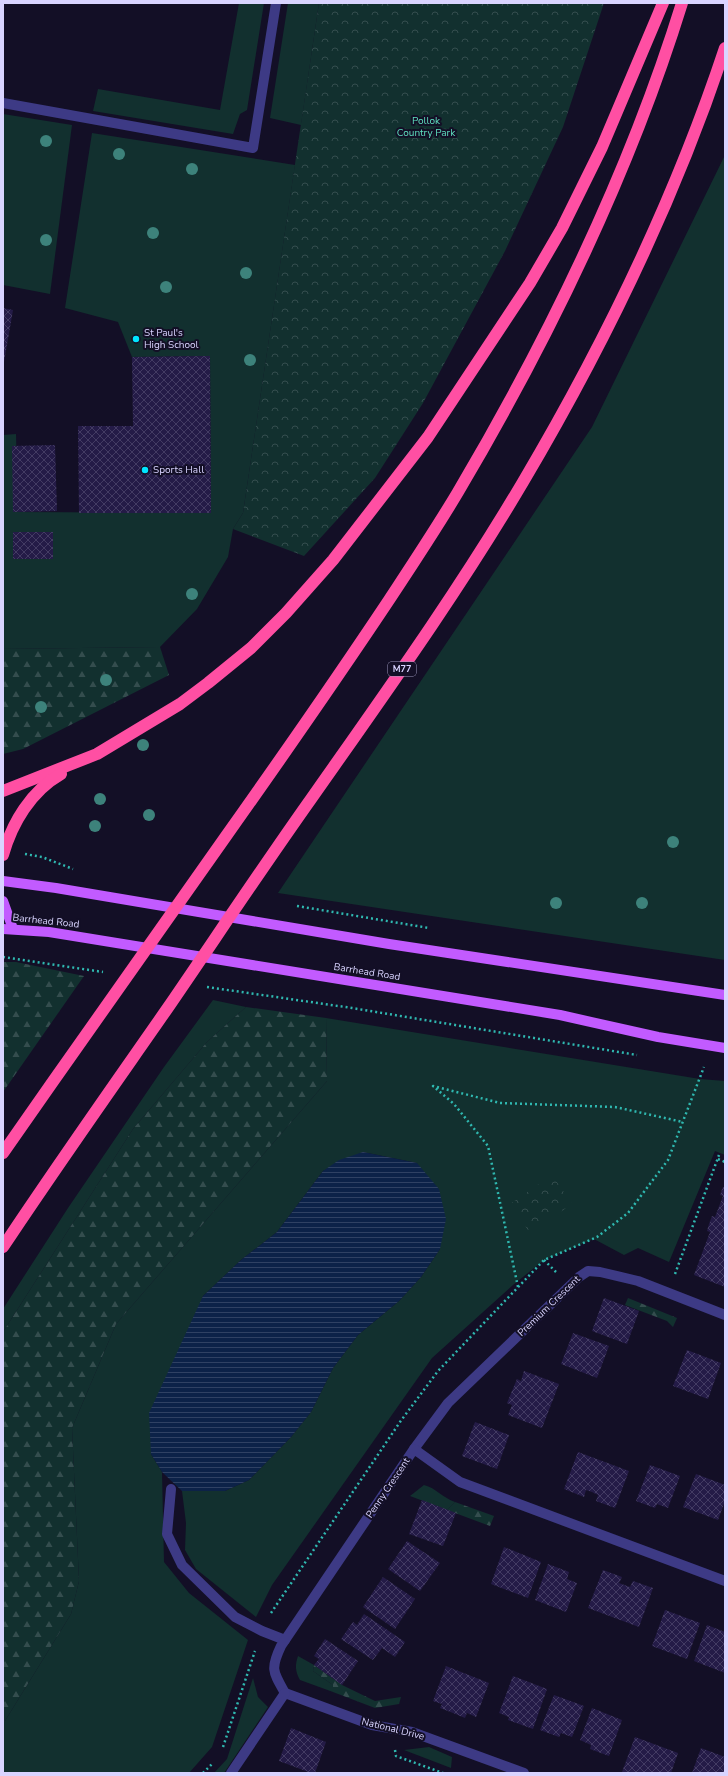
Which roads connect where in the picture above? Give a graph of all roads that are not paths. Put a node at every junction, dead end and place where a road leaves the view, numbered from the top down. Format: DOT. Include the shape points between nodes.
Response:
graph roads {
  1 [pos="276,3"];
  2 [pos="663,3"];
  3 [pos="682,3"];
  4 [pos="725,48"];
  5 [pos="3,104"];
  6 [pos="97,754"];
  7 [pos="3,791"];
  8 [pos="4,852"];
  9 [pos="3,881"];
  10 [pos="3,901"];
  11 [pos="8,929"];
  12 [pos="725,995"];
  13 [pos="725,1048"];
  14 [pos="3,1153"];
  15 [pos="3,1248"];
  16 [pos="725,1315"];
  17 [pos="414,1449"];
  18 [pos="171,1490"];
  19 [pos="725,1581"];
  20 [pos="285,1640"];
  21 [pos="285,1693"];
  22 [pos="231,1773"];
  23 [pos="524,1773"];
  1 -- 5 [label="street" via="253,148"];
  2 -- 6 [label="highway" via="602,147 562,228 530,283 428,437 333,560 251,648 180,704"];
  3 -- 14 [label="highway" via="643,117 583,258 509,402 457,494 347,664"];
  4 -- 15 [label="highway, M77" via="666,203 609,325 522,483 359,732 110,1088"];
  6 -- 7 [label="highway"];
  6 -- 8 [label="highway" via="54,778 31,800 15,822"];
  9 -- 12 [label="main road" via="389,944"];
  10 -- 11 [label="main road"];
  11 -- 13 [label="main road, Barrhead Road" via="48,932 560,1015 658,1038"];
  16 -- 17 [label="street, Premium Crescent" via="638,1282 588,1271 448,1403"];
  17 -- 19 [label="street, Penny Crescent" via="460,1482"];
  17 -- 20 [label="street, Penny Crescent"];
  18 -- 20 [label="street" via="168,1534 182,1565 235,1617"];
  20 -- 21 [label="street, Penny Crescent" via="274,1660 274,1674"];
  21 -- 22 [label="street"];
  21 -- 23 [label="street, National Drive" via="372,1725 412,1732"];
}
